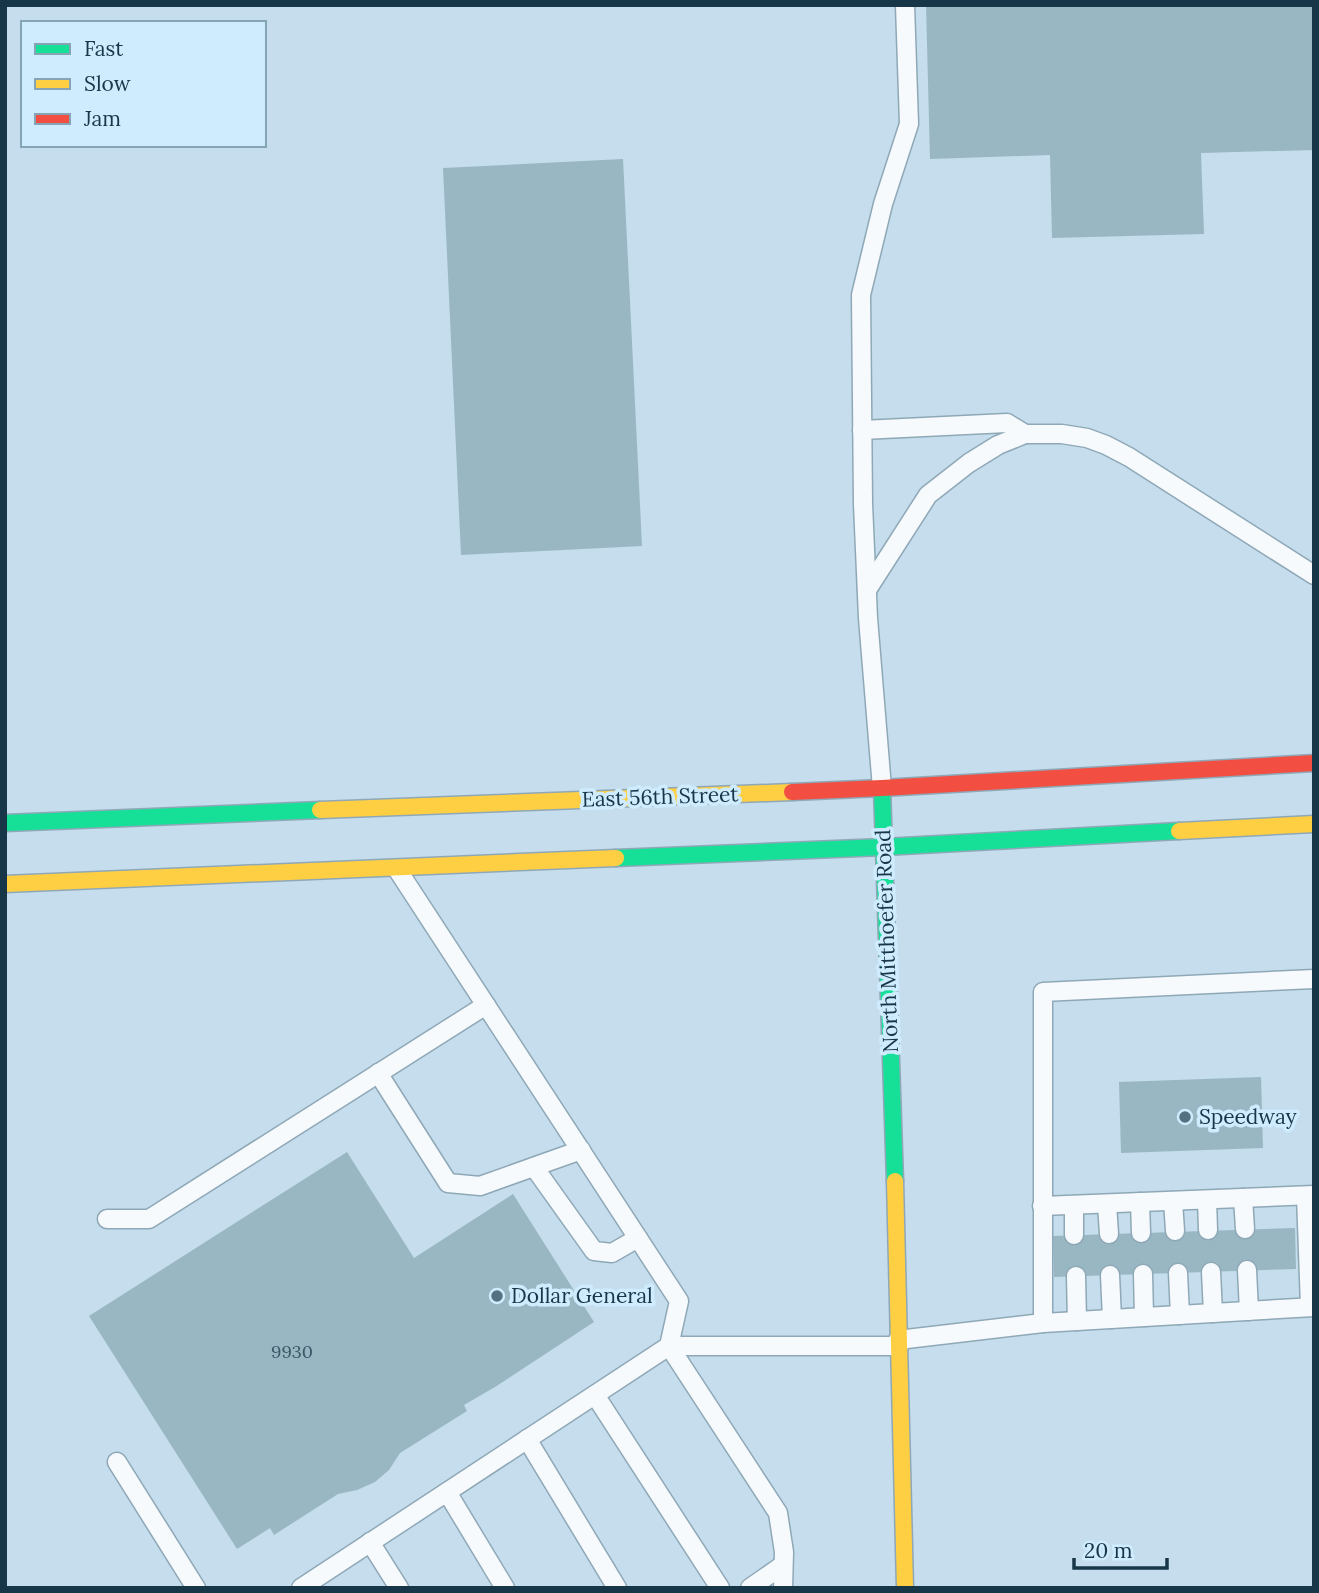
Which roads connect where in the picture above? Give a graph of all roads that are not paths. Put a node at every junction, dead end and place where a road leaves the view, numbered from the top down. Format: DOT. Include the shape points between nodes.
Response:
graph roads {
  1 [pos="905,5"];
  2 [pos="862,430"];
  3 [pos="1025,434"];
  4 [pos="1314,575"];
  5 [pos="867,590"];
  6 [pos="1314,764"];
  7 [pos="882,788"];
  8 [pos="5,823"];
  9 [pos="1314,824"];
  10 [pos="884,847"];
  11 [pos="397,869"];
  12 [pos="5,884"];
  13 [pos="1314,979"];
  14 [pos="486,1005"];
  15 [pos="378,1073"];
  16 [pos="581,1150"];
  17 [pos="534,1167"];
  18 [pos="1310,1195"];
  19 [pos="1243,1198"];
  20 [pos="1207,1200"];
  21 [pos="1173,1201"];
  22 [pos="1140,1202"];
  23 [pos="1107,1204"];
  24 [pos="1074,1205"];
  25 [pos="1042,1206"];
  26 [pos="107,1219"];
  27 [pos="1245,1229"];
  28 [pos="1208,1230"];
  29 [pos="1175,1231"];
  30 [pos="1141,1233"];
  31 [pos="1109,1234"];
  32 [pos="1074,1235"];
  33 [pos="638,1238"];
  34 [pos="1247,1270"];
  35 [pos="1211,1272"];
  36 [pos="1178,1273"];
  37 [pos="1143,1274"];
  38 [pos="1111,1275"];
  39 [pos="1076,1276"];
  40 [pos="1312,1307"];
  41 [pos="1249,1311"];
  42 [pos="1213,1313"];
  43 [pos="1180,1315"];
  44 [pos="1144,1317"];
  45 [pos="1112,1319"];
  46 [pos="1077,1321"];
  47 [pos="1042,1323"];
  48 [pos="898,1343"];
  49 [pos="669,1346"];
  50 [pos="595,1395"];
  51 [pos="527,1439"];
  52 [pos="117,1462"];
  53 [pos="447,1492"];
  54 [pos="370,1542"];
  55 [pos="783,1565"];
  56 [pos="195,1588"];
  57 [pos="301,1588"];
  58 [pos="398,1588"];
  59 [pos="505,1588"];
  60 [pos="617,1588"];
  61 [pos="720,1588"];
  62 [pos="750,1588"];
  63 [pos="783,1588"];
  64 [pos="905,1588"];
  1 -- 2 [label="lane, North Mitthoefer Road" via="909,124 861,295"];
  2 -- 3 [label="lane" via="1007,424"];
  2 -- 5 [label="lane, North Mitthoefer Road"];
  3 -- 4 [label="lane" via="1087,438 1129,457"];
  3 -- 5 [label="lane" via="969,463 928,495"];
  5 -- 7 [label="lane, North Mitthoefer Road"];
  6 -- 7 [label="main road, East 56th Street"];
  7 -- 8 [label="main road, East 56th Street"];
  7 -- 10 [label="main road, North Mitthoefer Road"];
  9 -- 10 [label="main road"];
  10 -- 11 [label="main road"];
  10 -- 48 [label="main road, North Mitthoefer Road"];
  11 -- 12 [label="main road"];
  11 -- 14 [label="lane"];
  13 -- 25 [label="lane" via="1043,992"];
  14 -- 15 [label="lane"];
  14 -- 16 [label="lane"];
  15 -- 17 [label="lane" via="448,1183 480,1186"];
  15 -- 26 [label="lane" via="149,1219"];
  16 -- 17 [label="lane"];
  16 -- 33 [label="lane"];
  17 -- 33 [label="lane" via="594,1251 612,1253"];
  18 -- 19 [label="lane"];
  18 -- 40 [label="lane"];
  19 -- 20 [label="lane"];
  19 -- 27 [label="lane"];
  20 -- 21 [label="lane"];
  20 -- 28 [label="lane"];
  21 -- 22 [label="lane"];
  21 -- 29 [label="lane"];
  22 -- 23 [label="lane"];
  22 -- 30 [label="lane"];
  23 -- 24 [label="lane"];
  23 -- 31 [label="lane"];
  24 -- 25 [label="lane"];
  24 -- 32 [label="lane"];
  25 -- 47 [label="lane"];
  33 -- 49 [label="lane" via="679,1301"];
  34 -- 41 [label="lane"];
  35 -- 42 [label="lane"];
  36 -- 43 [label="lane"];
  37 -- 44 [label="lane"];
  38 -- 45 [label="lane"];
  39 -- 46 [label="lane"];
  40 -- 41 [label="lane"];
  41 -- 42 [label="lane"];
  42 -- 43 [label="lane"];
  43 -- 44 [label="lane"];
  44 -- 45 [label="lane"];
  45 -- 46 [label="lane"];
  46 -- 47 [label="lane"];
  47 -- 48 [label="lane"];
  48 -- 49 [label="lane"];
  48 -- 64 [label="main road, North Mitthoefer Road"];
  49 -- 50 [label="lane"];
  49 -- 55 [label="lane" via="778,1513"];
  50 -- 51 [label="lane"];
  50 -- 61 [label="lane"];
  51 -- 53 [label="lane"];
  51 -- 60 [label="lane"];
  52 -- 56 [label="lane"];
  53 -- 54 [label="lane"];
  53 -- 59 [label="lane"];
  54 -- 57 [label="lane"];
  54 -- 58 [label="lane"];
  55 -- 62 [label="lane"];
  55 -- 63 [label="lane"];
}
